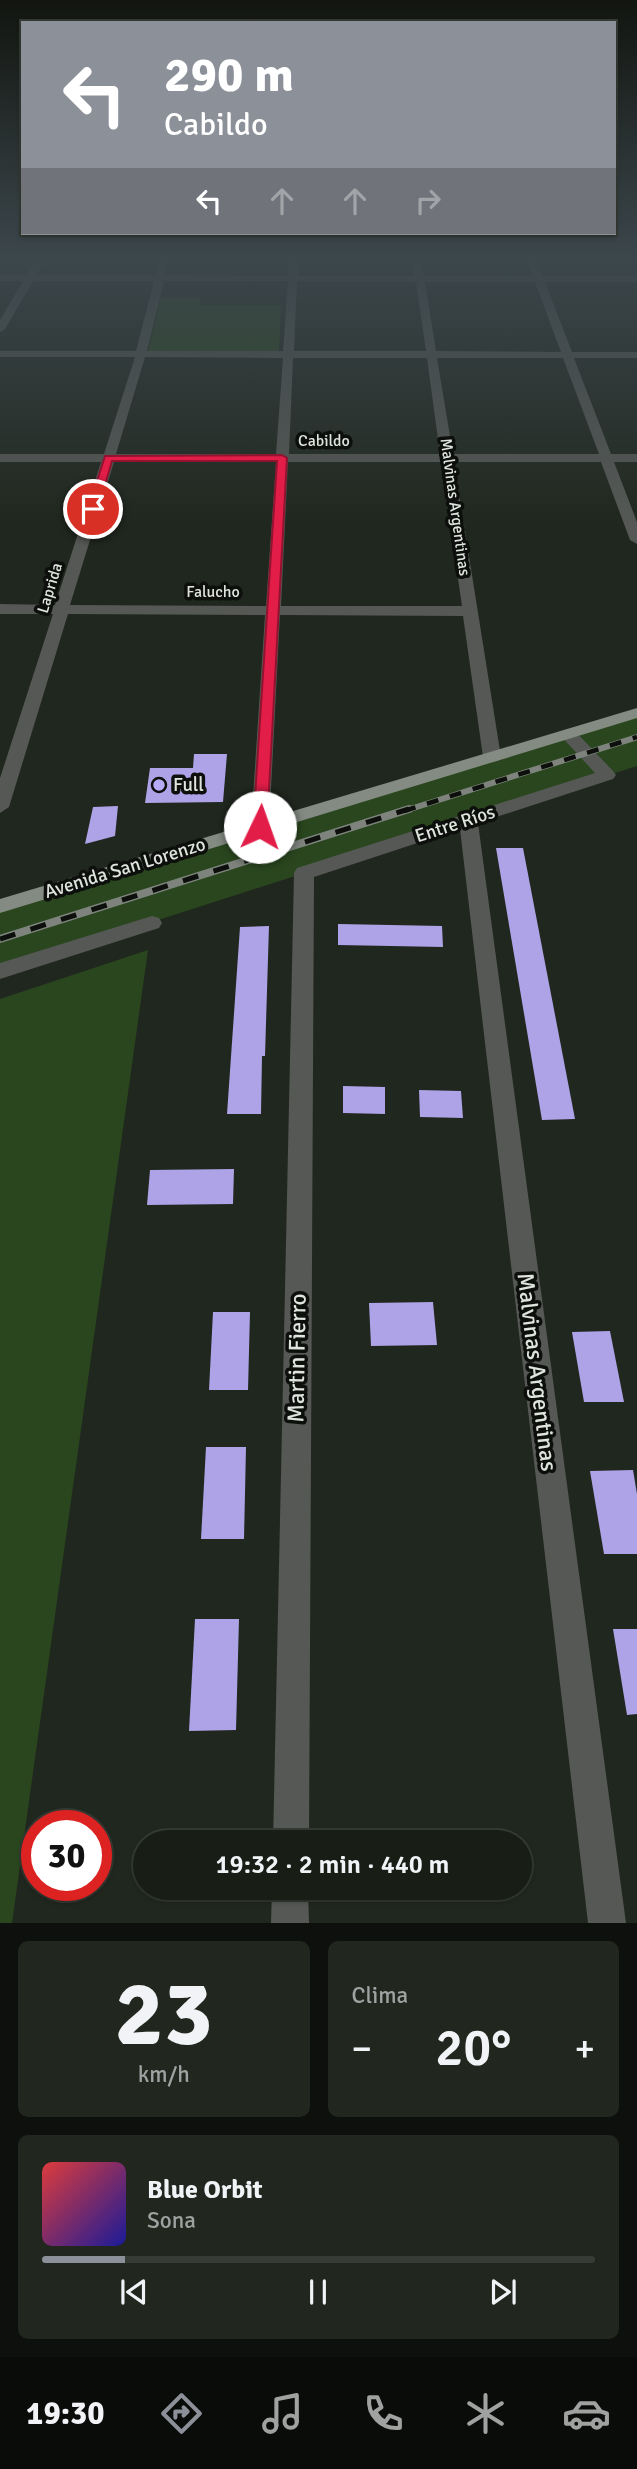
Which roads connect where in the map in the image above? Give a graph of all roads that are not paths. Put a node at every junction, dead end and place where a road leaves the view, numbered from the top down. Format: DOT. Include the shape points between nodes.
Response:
graph roads {
  1 [pos="143,348"];
  2 [pos="288,348"];
  3 [pos="432,348"];
  4 [pos="564,348"];
  5 [pos="0,354"];
  6 [pos="141,354"];
  7 [pos="288,354"];
  8 [pos="433,354"];
  9 [pos="567,355"];
  10 [pos="637,355"];
  11 [pos="0,458"];
  12 [pos="108,458"];
  13 [pos="282,458"];
  14 [pos="606,458"];
  15 [pos="637,458"];
  16 [pos="449,459"];
  17 [pos="637,540"];
  18 [pos="0,609"];
  19 [pos="61,609"];
  20 [pos="273,610"];
  21 [pos="469,611"];
  22 [pos="637,713"];
  23 [pos="568,734"];
  24 [pos="492,757"];
  25 [pos="0,807"];
  26 [pos="467,821"];
  27 [pos="260,827"];
  28 [pos="304,873"];
  29 [pos="0,906"];
  30 [pos="152,922"];
  31 [pos="0,971"];
  32 [pos="291,1830"];
  33 [pos="290,1900"];
  34 [pos="290,1923"];
  35 [pos="607,1923"];
  1 -- 6 [label="street, Laprida"];
  2 -- 7 [label="street"];
  3 -- 8 [label="street, Malvinas Argentinas"];
  4 -- 9 [label="street"];
  5 -- 6 [label="street"];
  6 -- 7 [label="street"];
  6 -- 12 [label="street, Laprida"];
  7 -- 8 [label="street"];
  7 -- 13 [label="street"];
  8 -- 9 [label="street"];
  8 -- 16 [label="street, Malvinas Argentinas"];
  9 -- 10 [label="street"];
  9 -- 14 [label="street"];
  11 -- 12 [label="street, Cabildo"];
  12 -- 13 [label="street, Cabildo"];
  12 -- 19 [label="street, Laprida"];
  13 -- 16 [label="street, Cabildo"];
  13 -- 20 [label="street"];
  14 -- 15 [label="street, Cabildo"];
  14 -- 16 [label="street, Cabildo"];
  14 -- 17 [label="street"];
  16 -- 21 [label="street, Malvinas Argentinas"];
  18 -- 19 [label="street, Falucho"];
  19 -- 20 [label="street, Falucho"];
  19 -- 25 [label="street, Laprida"];
  20 -- 21 [label="street, Falucho"];
  20 -- 27 [label="street"];
  21 -- 24 [label="street, Malvinas Argentinas"];
  22 -- 23 [label="main road, Avenida San Lorenzo"];
  23 -- 24 [label="main road, Avenida San Lorenzo"];
  23 -- 26 [label="street, Entre Ríos" via="607,775"];
  24 -- 27 [label="main road, Avenida San Lorenzo"];
  26 -- 28 [label="street, Entre Ríos"];
  26 -- 35 [label="street, Malvinas Argentinas"];
  27 -- 29 [label="main road, Avenida San Lorenzo"];
  28 -- 32 [label="street, Martin Fierro"];
  30 -- 31 [label="street"];
  33 -- 34 [label="street"];
}
